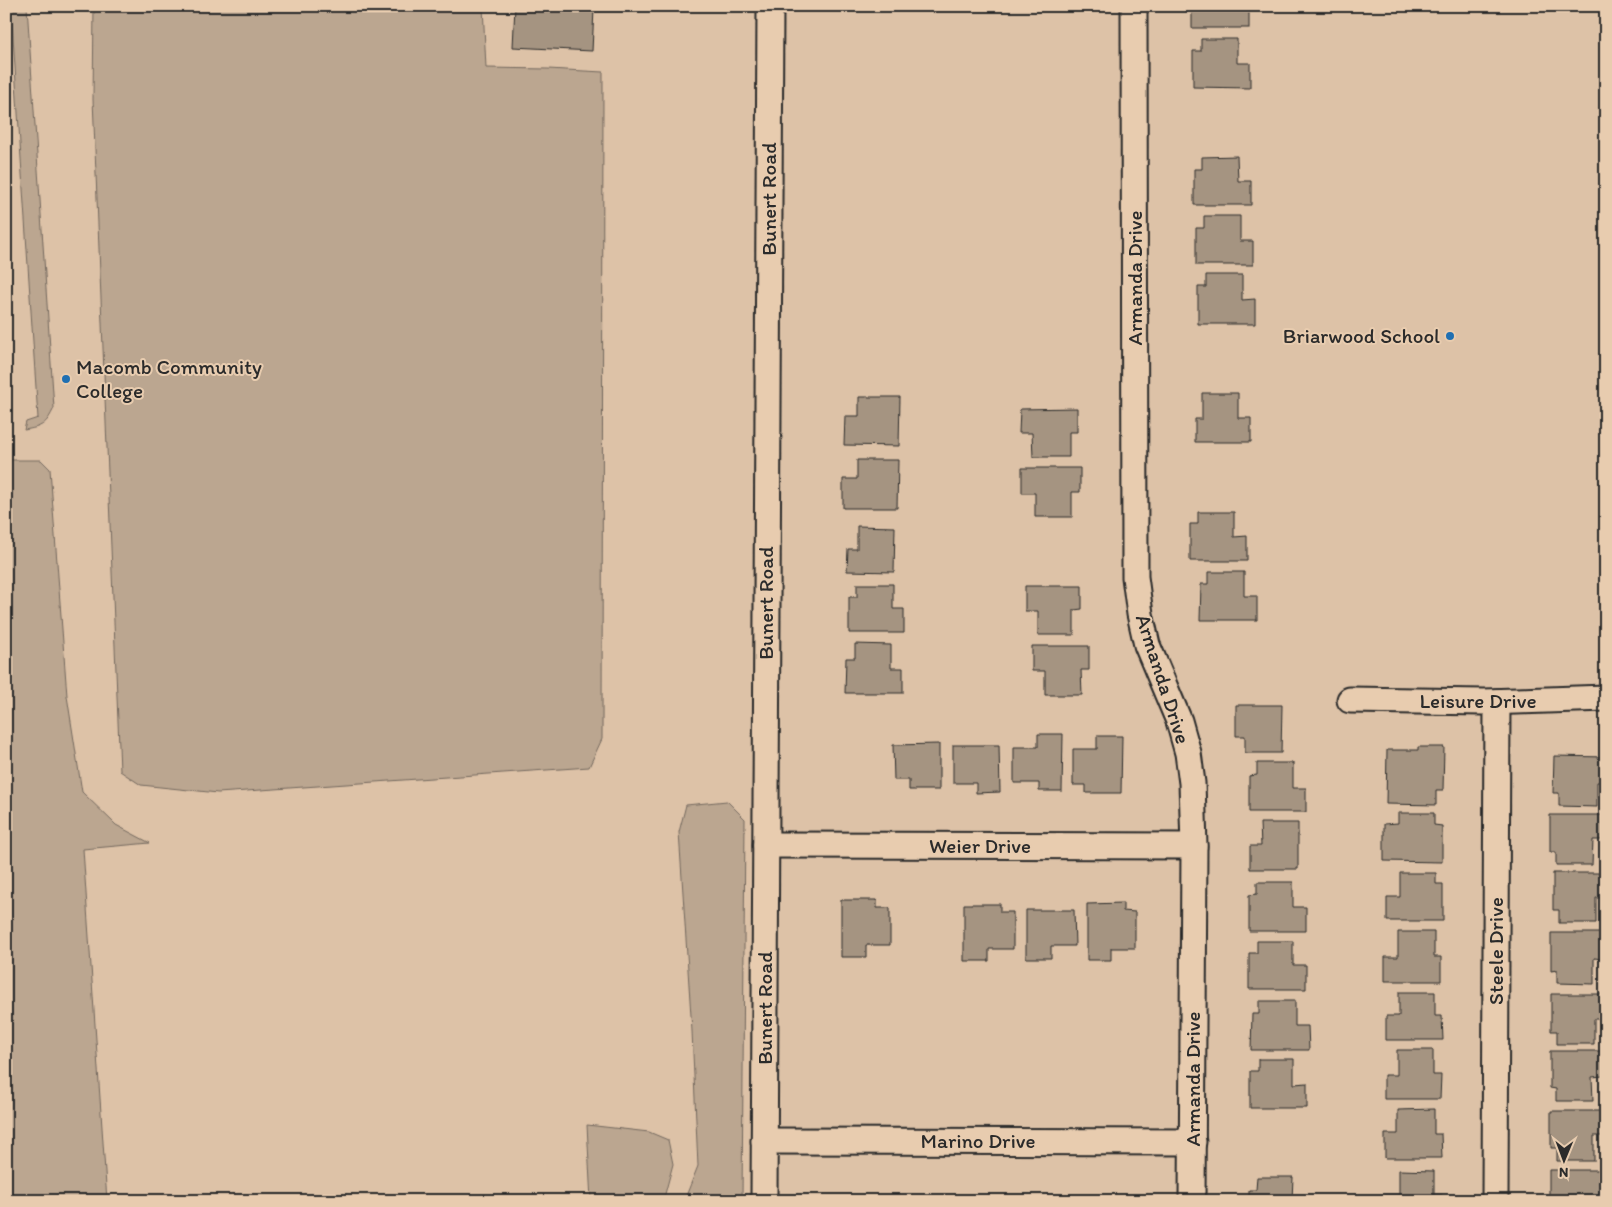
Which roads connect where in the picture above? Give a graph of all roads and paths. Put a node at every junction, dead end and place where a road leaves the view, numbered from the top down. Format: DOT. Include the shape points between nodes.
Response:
graph roads {
  1 [pos="770,6"];
  2 [pos="1134,6"];
  3 [pos="1606,698"];
  4 [pos="1350,700"];
  5 [pos="1497,702"];
  6 [pos="766,845"];
  7 [pos="1194,846"];
  8 [pos="764,1141"];
  9 [pos="1193,1142"];
  10 [pos="764,1201"];
  11 [pos="1192,1201"];
  12 [pos="1495,1201"];
  1 -- 6 [label="street, Bunert Road"];
  2 -- 7 [label="street, Armanda Drive" via="1137,594 1147,645 1179,721 1188,752"];
  3 -- 5 [label="street, Leisure Drive"];
  4 -- 5 [label="street, Leisure Drive"];
  5 -- 12 [label="street, Steele Drive"];
  6 -- 7 [label="street, Weier Drive"];
  6 -- 8 [label="street, Bunert Road"];
  7 -- 9 [label="street, Armanda Drive"];
  8 -- 9 [label="street, Marino Drive"];
  8 -- 10 [label="street, Bunert Road"];
  9 -- 11 [label="street, Armanda Drive"];
}
